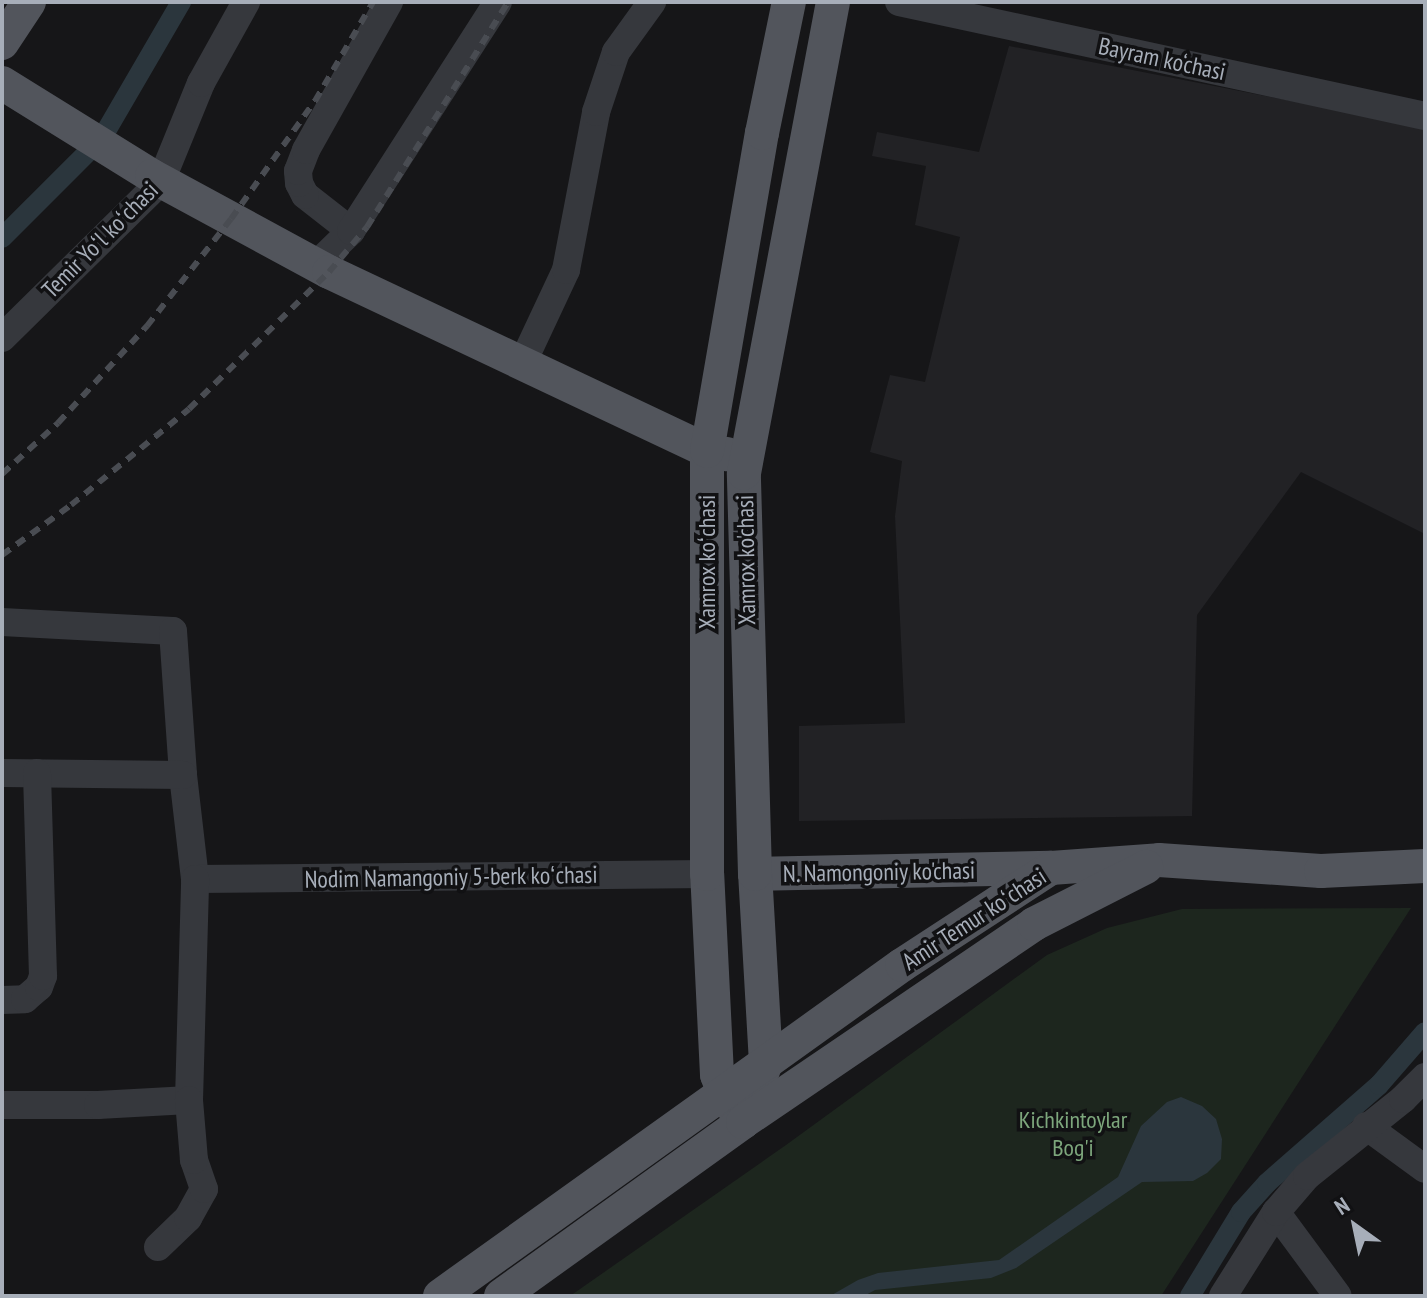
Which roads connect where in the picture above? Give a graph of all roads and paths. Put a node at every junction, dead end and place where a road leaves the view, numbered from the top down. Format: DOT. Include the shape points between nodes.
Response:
graph roads {
  1 [pos="29,2"];
  2 [pos="246,2"];
  3 [pos="389,2"];
  4 [pos="498,2"];
  5 [pos="652,2"];
  6 [pos="789,2"];
  7 [pos="833,2"];
  8 [pos="899,2"];
  9 [pos="2,43"];
  10 [pos="2,83"];
  11 [pos="1425,116"];
  12 [pos="157,178"];
  13 [pos="351,231"];
  14 [pos="317,264"];
  15 [pos="2,338"];
  16 [pos="522,364"];
  17 [pos="707,451"];
  18 [pos="747,457"];
  19 [pos="2,622"];
  20 [pos="2,773"];
  21 [pos="37,773"];
  22 [pos="183,775"];
  23 [pos="1159,860"];
  24 [pos="1425,866"];
  25 [pos="1051,868"];
  26 [pos="707,874"];
  27 [pos="755,874"];
  28 [pos="195,879"];
  29 [pos="2,1000"];
  30 [pos="766,1063"];
  31 [pos="1425,1077"];
  32 [pos="724,1094"];
  33 [pos="189,1100"];
  34 [pos="2,1105"];
  35 [pos="743,1122"];
  36 [pos="1366,1126"];
  37 [pos="1425,1169"];
  38 [pos="1276,1212"];
  39 [pos="158,1247"];
  40 [pos="440,1296"];
  41 [pos="501,1296"];
  42 [pos="1223,1296"];
  43 [pos="1338,1296"];
  1 -- 9 [label="main road"];
  2 -- 12 [label="street, Temir Yoʻl koʻchasi"];
  3 -- 13 [label="street" via="298,171 305,195"];
  4 -- 13 [label="street"];
  5 -- 16 [label="street" via="616,52 596,112 566,270"];
  6 -- 17 [label="main road, Xamrox koʻchasi"];
  7 -- 18 [label="main road, Xamrox ko'chasi"];
  8 -- 11 [label="street, Bayram ko‘chasi"];
  10 -- 12 [label="main road"];
  12 -- 14 [label="main road"];
  12 -- 15 [label="street, Temir Yoʻl koʻchasi"];
  13 -- 14 [label="street"];
  14 -- 16 [label="main road"];
  16 -- 17 [label="main road"];
  17 -- 18 [label="main road"];
  17 -- 26 [label="main road, Xamrox koʻchasi"];
  18 -- 27 [label="main road, Xamrox ko'chasi"];
  19 -- 22 [label="street" via="173,631"];
  20 -- 21 [label="street"];
  21 -- 22 [label="street"];
  21 -- 29 [label="street" via="43,976 25,999"];
  22 -- 28 [label="street"];
  23 -- 24 [label="main road" via="1321,871"];
  23 -- 25 [label="main road, Amir Temur koʻchasi"];
  23 -- 35 [label="main road, Amir Temur koʻchasi" via="1034,924"];
  25 -- 27 [label="main road, N. Namongoniy ko'chasi"];
  25 -- 30 [label="main road, Amir Temur koʻchasi" via="902,965"];
  26 -- 28 [label="street, Nodim Namangoniy 5-berk koʻchasi"];
  26 -- 32 [label="main road, Xamrox koʻchasi" via="717,1075"];
  27 -- 30 [label="main road, Xamrox ko'chasi"];
  28 -- 33 [label="street"];
  30 -- 32 [label="main road, Amir Temur koʻchasi"];
  30 -- 35 [label="main road, Xamrox ko'chasi"];
  31 -- 36 [label="street"];
  32 -- 35 [label="main road, Xamrox koʻchasi"];
  32 -- 40 [label="main road, Amir Temur koʻchasi"];
  33 -- 34 [label="street"];
  33 -- 39 [label="street" via="194,1160 204,1189 188,1218"];
  35 -- 41 [label="main road, Amir Temur koʻchasi"];
  36 -- 37 [label="street"];
  36 -- 38 [label="street" via="1307,1176"];
  38 -- 42 [label="street"];
  38 -- 43 [label="street"];
}
